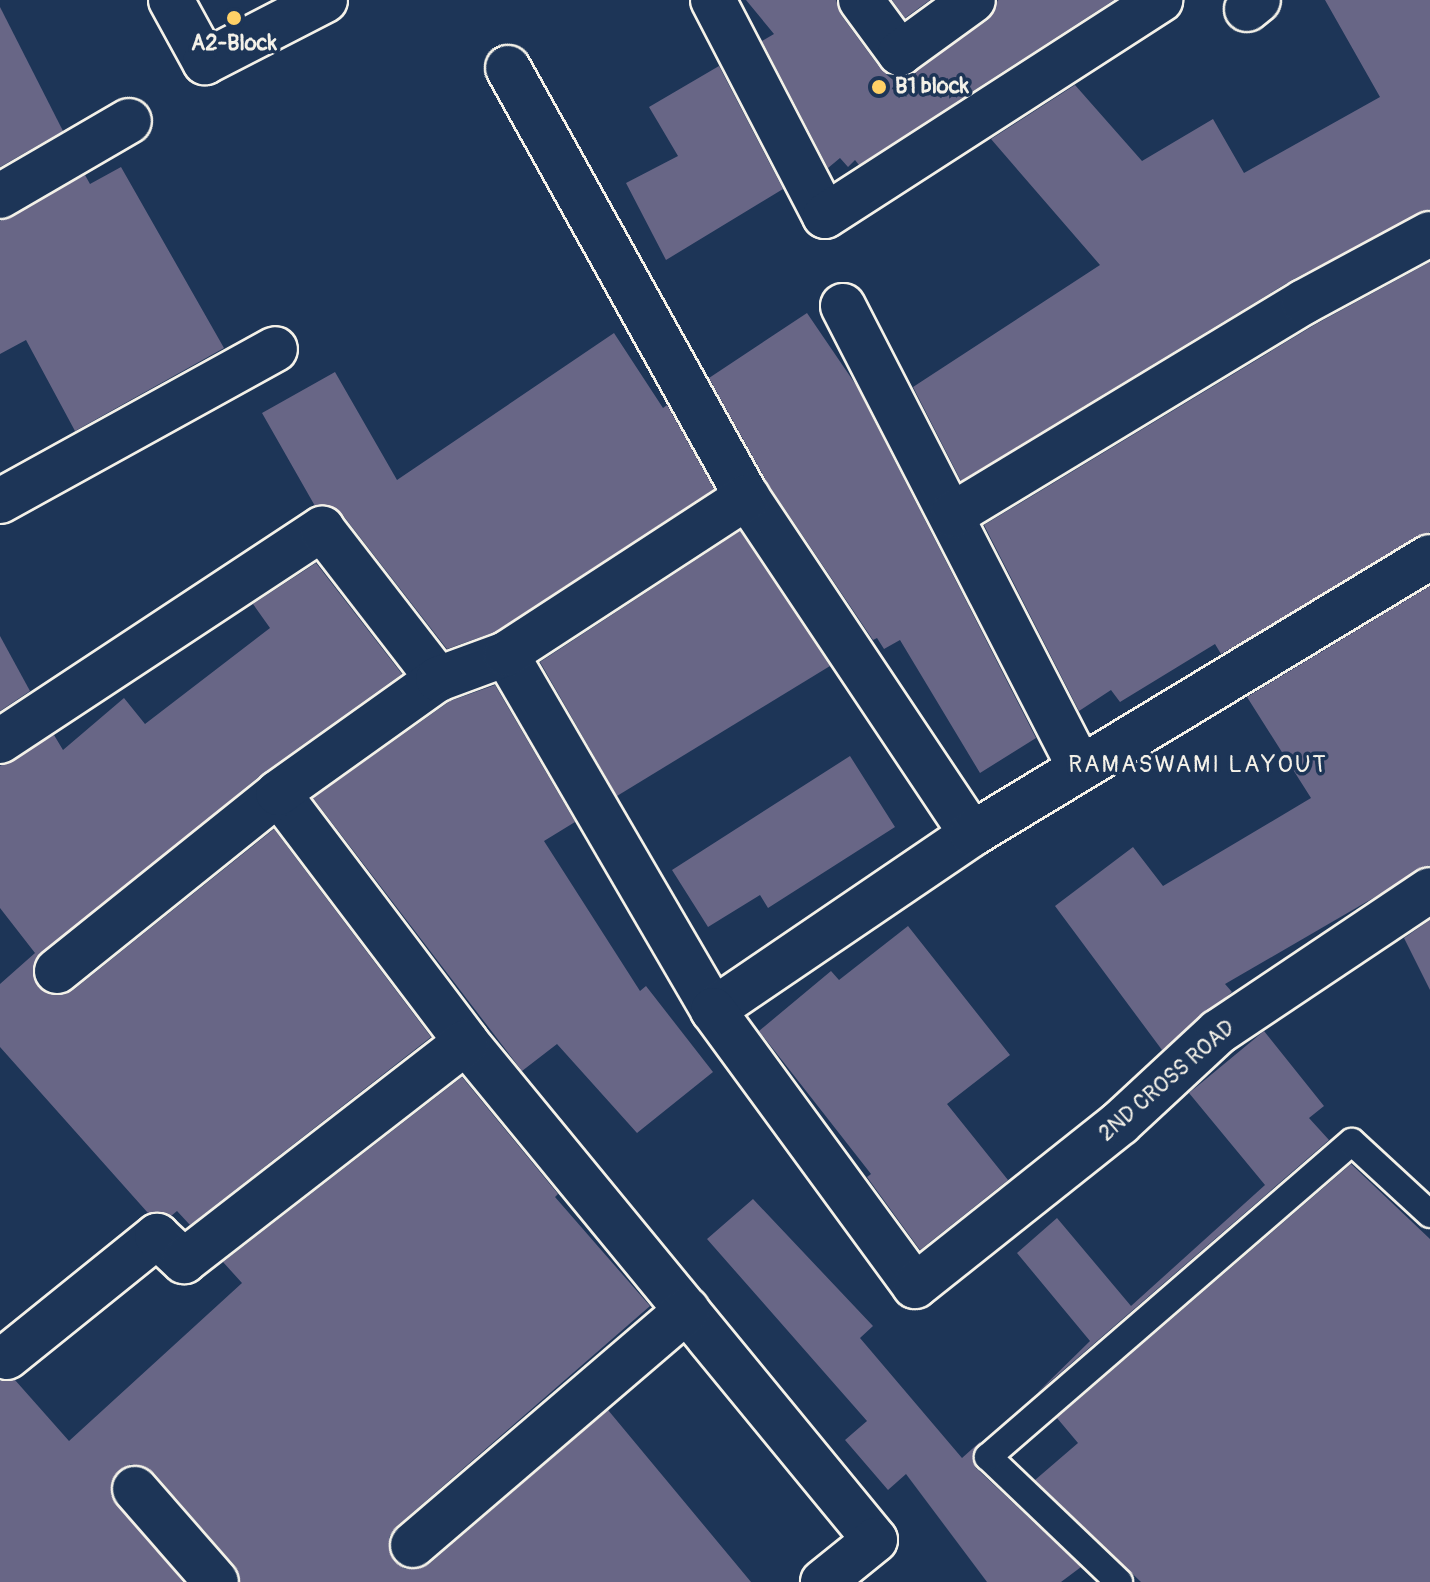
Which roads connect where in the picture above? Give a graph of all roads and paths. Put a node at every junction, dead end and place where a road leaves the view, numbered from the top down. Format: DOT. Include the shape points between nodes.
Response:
graph roads {
  1 [pos="171,0"];
  2 [pos="325,0"];
  3 [pos="713,0"];
  4 [pos="861,0"];
  5 [pos="973,0"];
  6 [pos="1160,0"];
  7 [pos="508,68"];
  8 [pos="129,121"];
  9 [pos="0,196"];
  10 [pos="1430,234"];
  11 [pos="843,306"];
  12 [pos="275,349"];
  13 [pos="747,497"];
  14 [pos="0,501"];
  15 [pos="952,515"];
  16 [pos="1430,557"];
  17 [pos="506,654"];
  18 [pos="438,679"];
  19 [pos="0,741"];
  20 [pos="1080,768"];
  21 [pos="278,793"];
  22 [pos="972,834"];
  23 [pos="1430,890"];
  24 [pos="57,971"];
  25 [pos="713,1010"];
  26 [pos="466,1042"];
  27 [pos="1430,1214"];
  28 [pos="687,1310"];
  29 [pos="7,1357"];
  30 [pos="135,1489"];
  31 [pos="413,1545"];
  32 [pos="216,1582"];
  33 [pos="823,1582"];
  34 [pos="1119,1582"];
  1 -- 2 [label="street" via="205,62"];
  3 -- 6 [label="street" via="825,216"];
  4 -- 5 [label="street" via="900,53"];
  7 -- 13 [label="street"];
  8 -- 9 [label="street"];
  10 -- 15 [label="street" via="1304,302"];
  11 -- 15 [label="street"];
  12 -- 14 [label="street"];
  13 -- 17 [label="street"];
  13 -- 22 [label="street"];
  15 -- 20 [label="street"];
  16 -- 20 [label="street"];
  17 -- 18 [label="street"];
  17 -- 25 [label="street"];
  18 -- 19 [label="street" via="322,529"];
  18 -- 21 [label="street"];
  20 -- 22 [label="street"];
  21 -- 24 [label="street"];
  21 -- 26 [label="street"];
  22 -- 25 [label="street"];
  23 -- 25 [label="street, 2ND CROSS ROAD" via="1218,1032 1120,1123 915,1286"];
  26 -- 28 [label="street"];
  26 -- 29 [label="street" via="184,1261 157,1236"];
  27 -- 34 [label="lane" via="1352,1142 988,1457"];
  28 -- 31 [label="street"];
  28 -- 33 [label="street" via="875,1540"];
  30 -- 32 [label="street"];
}
